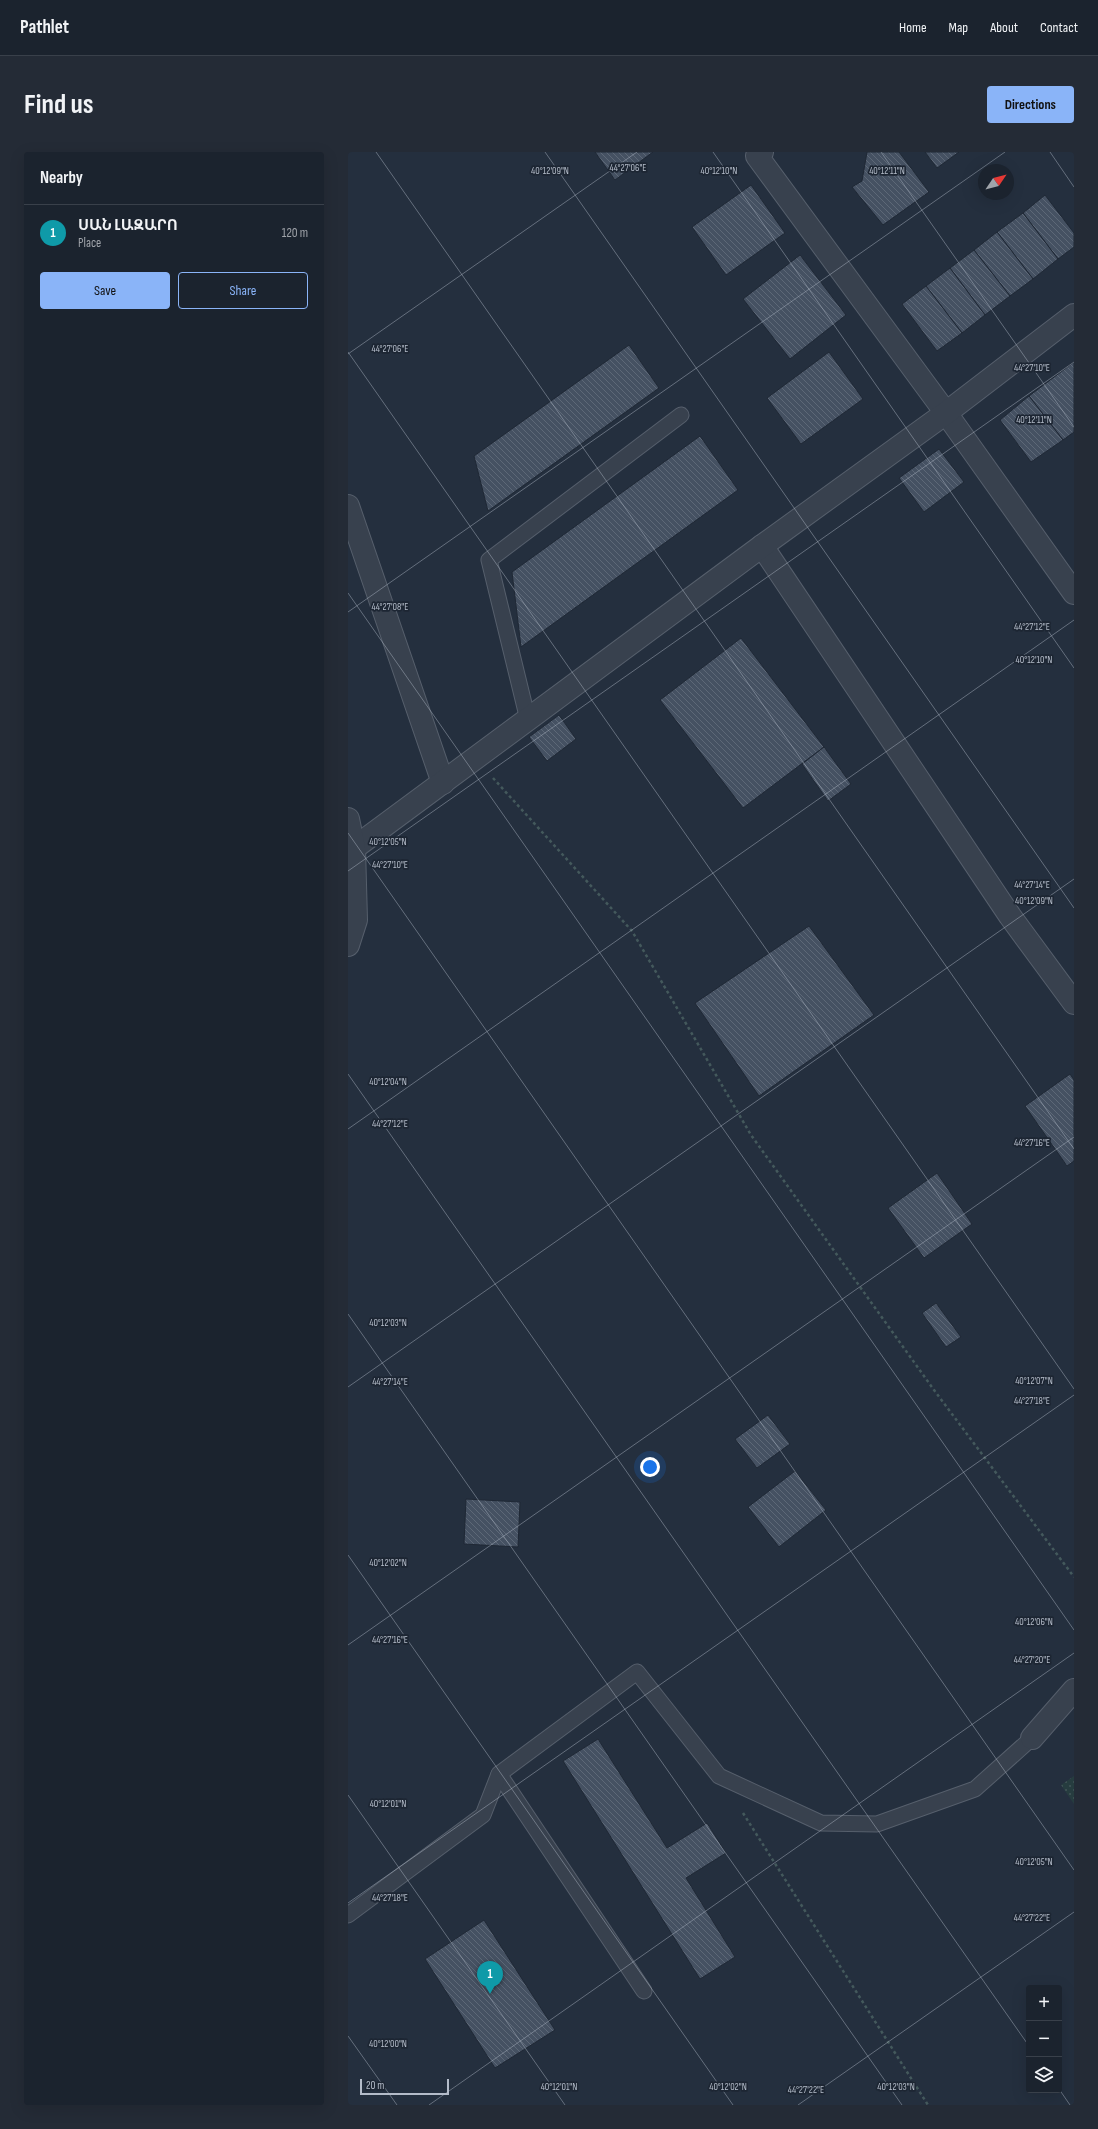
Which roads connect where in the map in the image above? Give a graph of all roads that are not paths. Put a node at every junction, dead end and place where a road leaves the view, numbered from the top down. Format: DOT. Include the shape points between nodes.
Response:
graph roads {
  1 [pos="762,152"];
  2 [pos="1074,315"];
  3 [pos="946,413"];
  4 [pos="680,415"];
  5 [pos="348,506"];
  6 [pos="762,546"];
  7 [pos="1074,593"];
  8 [pos="528,720"];
  9 [pos="443,783"];
  10 [pos="348,819"];
  11 [pos="354,848"];
  12 [pos="348,945"];
  13 [pos="1074,1003"];
  14 [pos="1074,1690"];
  15 [pos="1032,1738"];
  16 [pos="499,1774"];
  17 [pos="348,1915"];
  18 [pos="644,1991"];
  1 -- 3 [label="street" via="757,156"];
  2 -- 3 [label="street"];
  3 -- 6 [label="street"];
  3 -- 7 [label="street"];
  4 -- 8 [label="lane" via="488,560"];
  5 -- 9 [label="street"];
  6 -- 8 [label="street"];
  6 -- 13 [label="street" via="1010,916"];
  8 -- 9 [label="street"];
  9 -- 11 [label="street"];
  10 -- 11 [label="street"];
  11 -- 12 [label="street" via="356,920"];
  14 -- 15 [label="street"];
  15 -- 16 [label="lane" via="975,1789 877,1824 821,1823 719,1776 637,1672"];
  16 -- 17 [label="lane" via="483,1815"];
  16 -- 18 [label="lane"];
}
